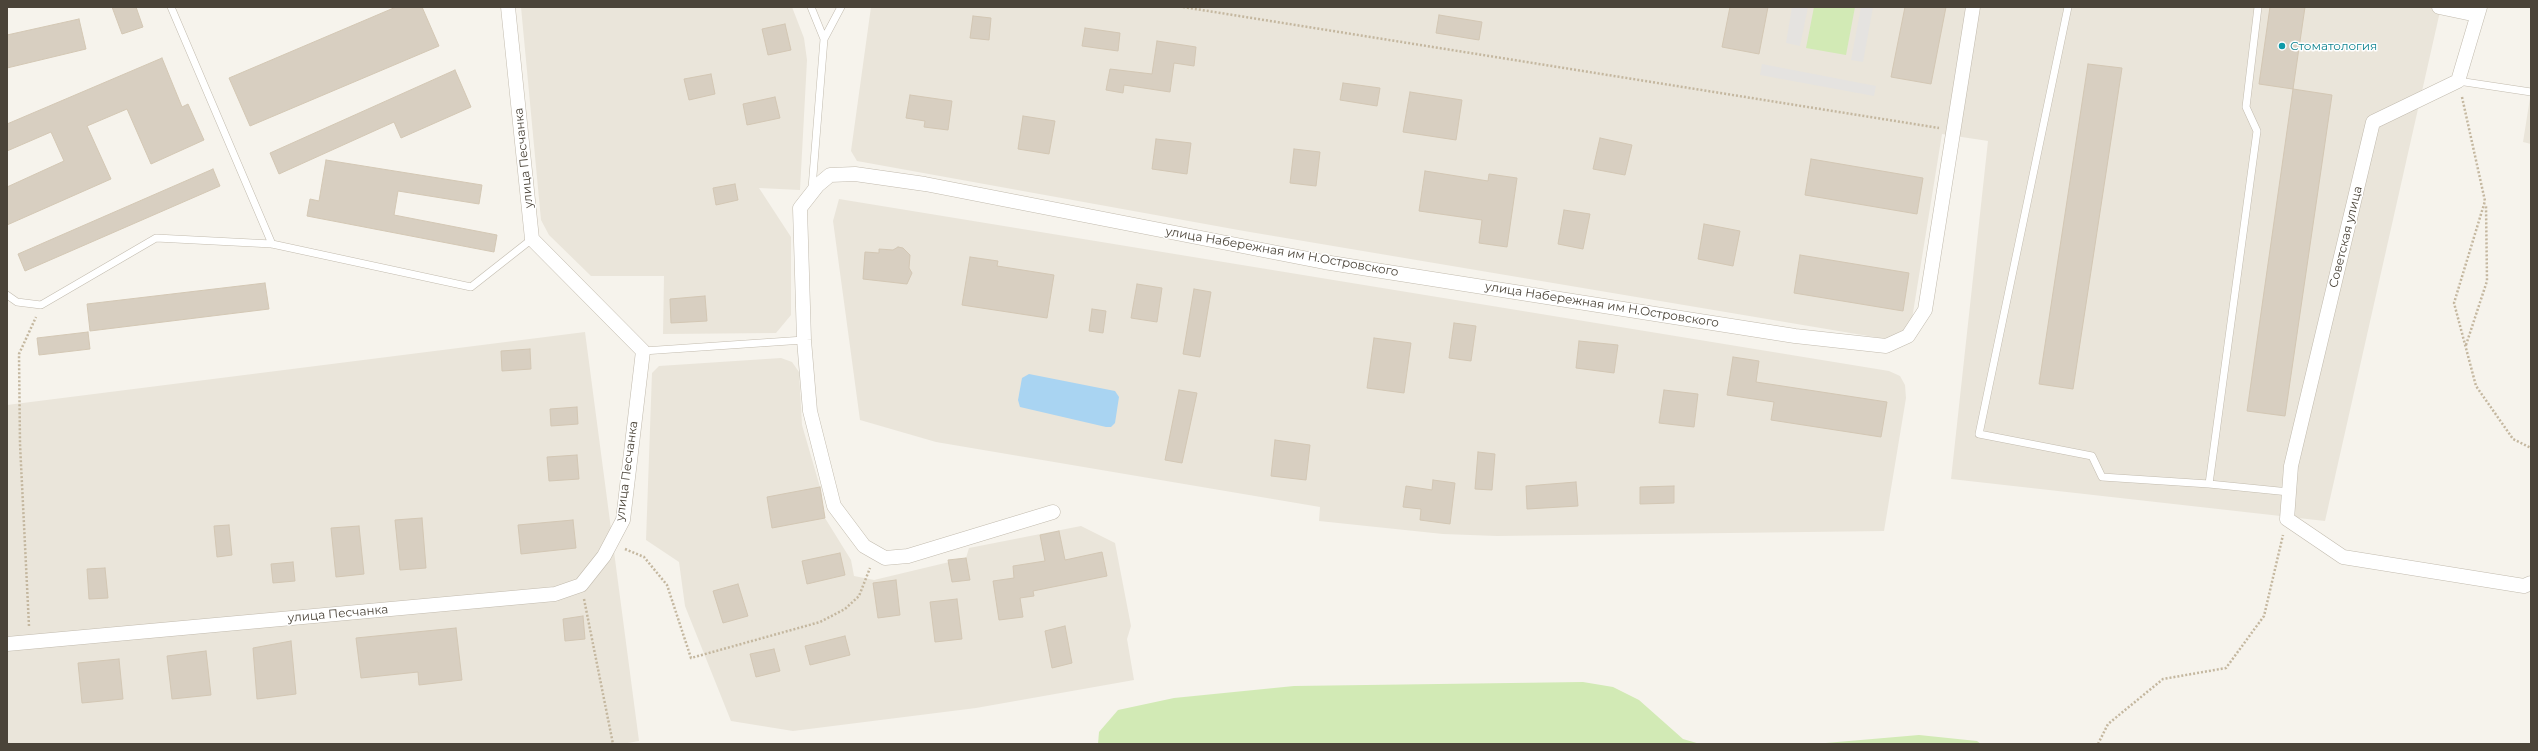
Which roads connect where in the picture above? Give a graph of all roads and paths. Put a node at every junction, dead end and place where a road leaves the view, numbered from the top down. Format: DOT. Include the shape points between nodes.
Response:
graph roads {
  1 [pos="171,7"];
  2 [pos="508,7"];
  3 [pos="811,7"];
  4 [pos="841,7"];
  5 [pos="1183,7"];
  6 [pos="1973,7"];
  7 [pos="2068,7"];
  8 [pos="2258,7"];
  9 [pos="2439,7"];
  10 [pos="2478,11"];
  11 [pos="824,39"];
  12 [pos="2458,81"];
  13 [pos="2531,92"];
  14 [pos="1952,130"];
  15 [pos="812,192"];
  16 [pos="2486,201"];
  17 [pos="532,239"];
  18 [pos="272,244"];
  19 [pos="7,294"];
  20 [pos="41,305"];
  21 [pos="804,340"];
  22 [pos="2465,345"];
  23 [pos="643,351"];
  24 [pos="2531,448"];
  25 [pos="2209,484"];
  26 [pos="2289,492"];
  27 [pos="1053,512"];
  28 [pos="2287,519"];
  29 [pos="611,543"];
  30 [pos="875,552"];
  31 [pos="2531,583"];
  32 [pos="581,585"];
  33 [pos="29,642"];
  34 [pos="7,644"];
  35 [pos="614,744"];
  36 [pos="2098,744"];
  1 -- 18 [label="lane"];
  2 -- 17 [label="street, улица Песчанка"];
  3 -- 11 [label="lane"];
  4 -- 11 [label="lane"];
  5 -- 14 [label="path"];
  6 -- 14 [label="street"];
  7 -- 25 [label="lane" via="1979,434 2092,456 2102,477"];
  8 -- 25 [label="lane" via="2246,107 2257,131"];
  9 -- 10 [label="street"];
  10 -- 12 [label="street"];
  11 -- 15 [label="lane"];
  12 -- 13 [label="lane"];
  12 -- 16 [label="path"];
  12 -- 26 [label="street, Советская улица" via="2373,122 2291,466"];
  14 -- 15 [label="street, улица Набережная им Н.Островского" via="1925,310 1908,336 1886,346 1779,333 1324,262 925,184 855,174 830,174"];
  15 -- 21 [label="street, улица Набережная им Н.Островского" via="800,208"];
  16 -- 22 [label="path" via="2486,281"];
  16 -- 22 [label="path" via="2454,303"];
  17 -- 18 [label="lane" via="471,287"];
  17 -- 23 [label="street"];
  18 -- 20 [label="lane" via="156,238"];
  19 -- 20 [label="lane" via="17,302"];
  20 -- 33 [label="path" via="19,354 20,444"];
  21 -- 23 [label="lane"];
  21 -- 30 [label="street, улица Набережная им Н.Островского" via="810,411 834,506 864,546"];
  22 -- 24 [label="path" via="2476,386 2513,438"];
  23 -- 29 [label="street, улица Песчанка" via="623,520"];
  25 -- 26 [label="lane"];
  26 -- 28 [label="street, Советская улица"];
  27 -- 30 [label="street" via="908,556 885,558"];
  28 -- 31 [label="street" via="2343,557 2524,586"];
  28 -- 36 [label="path" via="2264,616 2226,668 2163,679 2108,724"];
  29 -- 30 [label="path" via="644,557 667,585 690,658 820,622 845,609 859,596"];
  29 -- 32 [label="street, улица Песчанка"];
  32 -- 33 [label="street, улица Песчанка" via="555,594"];
  32 -- 35 [label="path"];
  33 -- 34 [label="street, улица Песчанка"];
}
